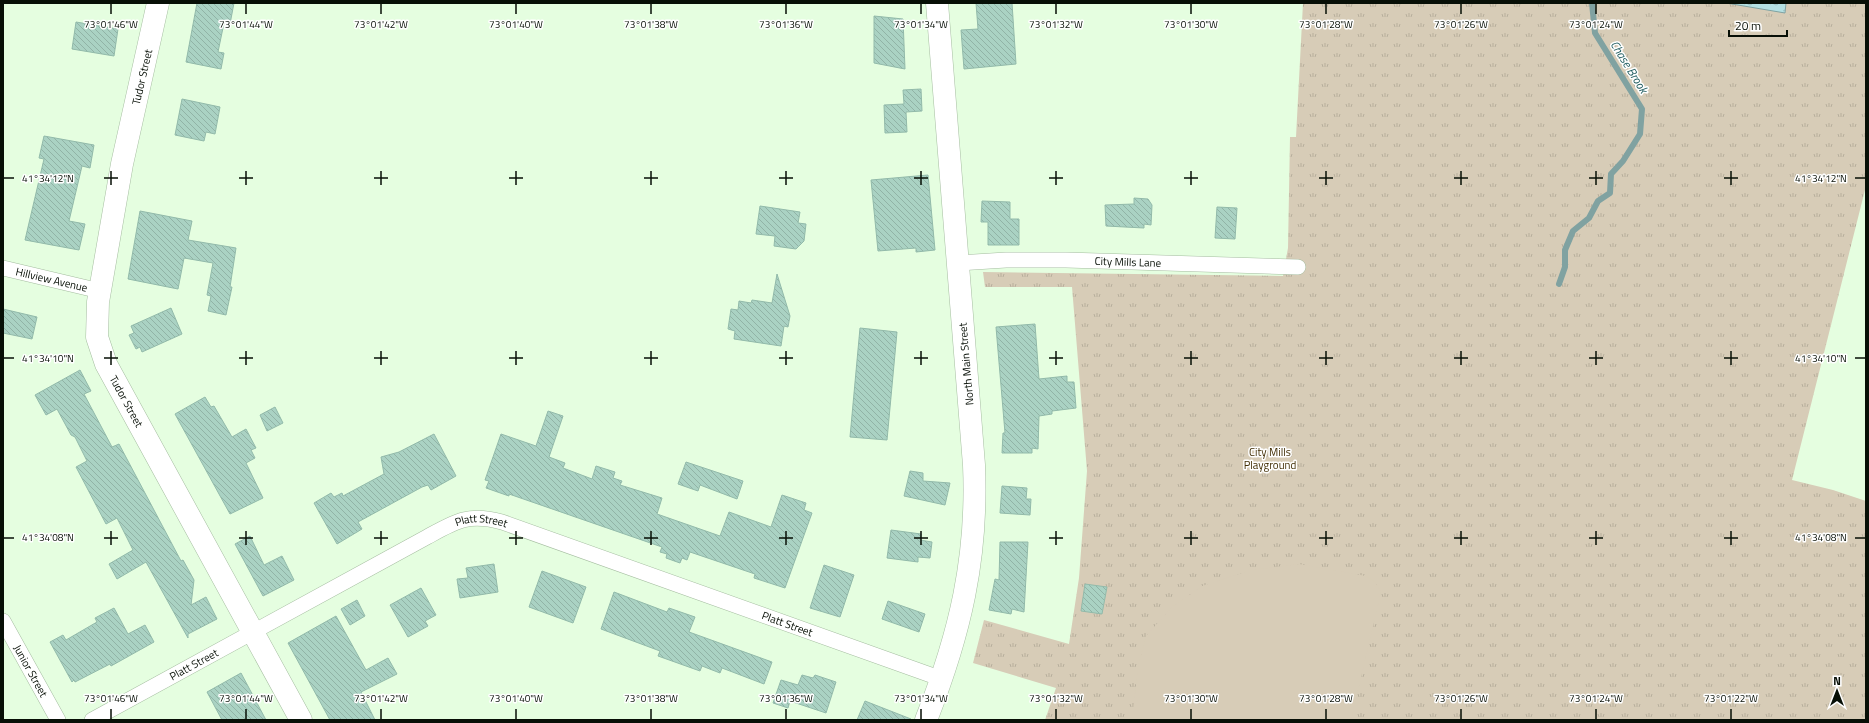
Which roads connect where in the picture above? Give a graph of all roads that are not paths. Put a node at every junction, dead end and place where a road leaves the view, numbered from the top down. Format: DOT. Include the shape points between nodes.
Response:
graph roads {
  1 [pos="158,3"];
  2 [pos="937,3"];
  3 [pos="958,263"];
  4 [pos="1298,267"];
  5 [pos="3,268"];
  6 [pos="100,291"];
  7 [pos="3,621"];
  8 [pos="253,632"];
  9 [pos="942,679"];
  10 [pos="58,720"];
  11 [pos="92,720"];
  12 [pos="301,720"];
  13 [pos="926,720"];
  1 -- 6 [label="street, Tudor Street" via="122,164"];
  2 -- 3 [label="street, North Main Street"];
  3 -- 4 [label="street, City Mills Lane" via="1066,260"];
  3 -- 9 [label="street, North Main Street" via="974,465 975,512 972,554 963,602"];
  5 -- 6 [label="street, Hillview Avenue"];
  6 -- 8 [label="street, Tudor Street" via="96,326 102,356"];
  7 -- 10 [label="street, Junior Street"];
  8 -- 9 [label="street, Platt Street" via="450,524 464,519 481,518 502,522"];
  8 -- 11 [label="street, Platt Street"];
  8 -- 12 [label="street, Tudor Street"];
  9 -- 13 [label="street, North Main Street"];
}
